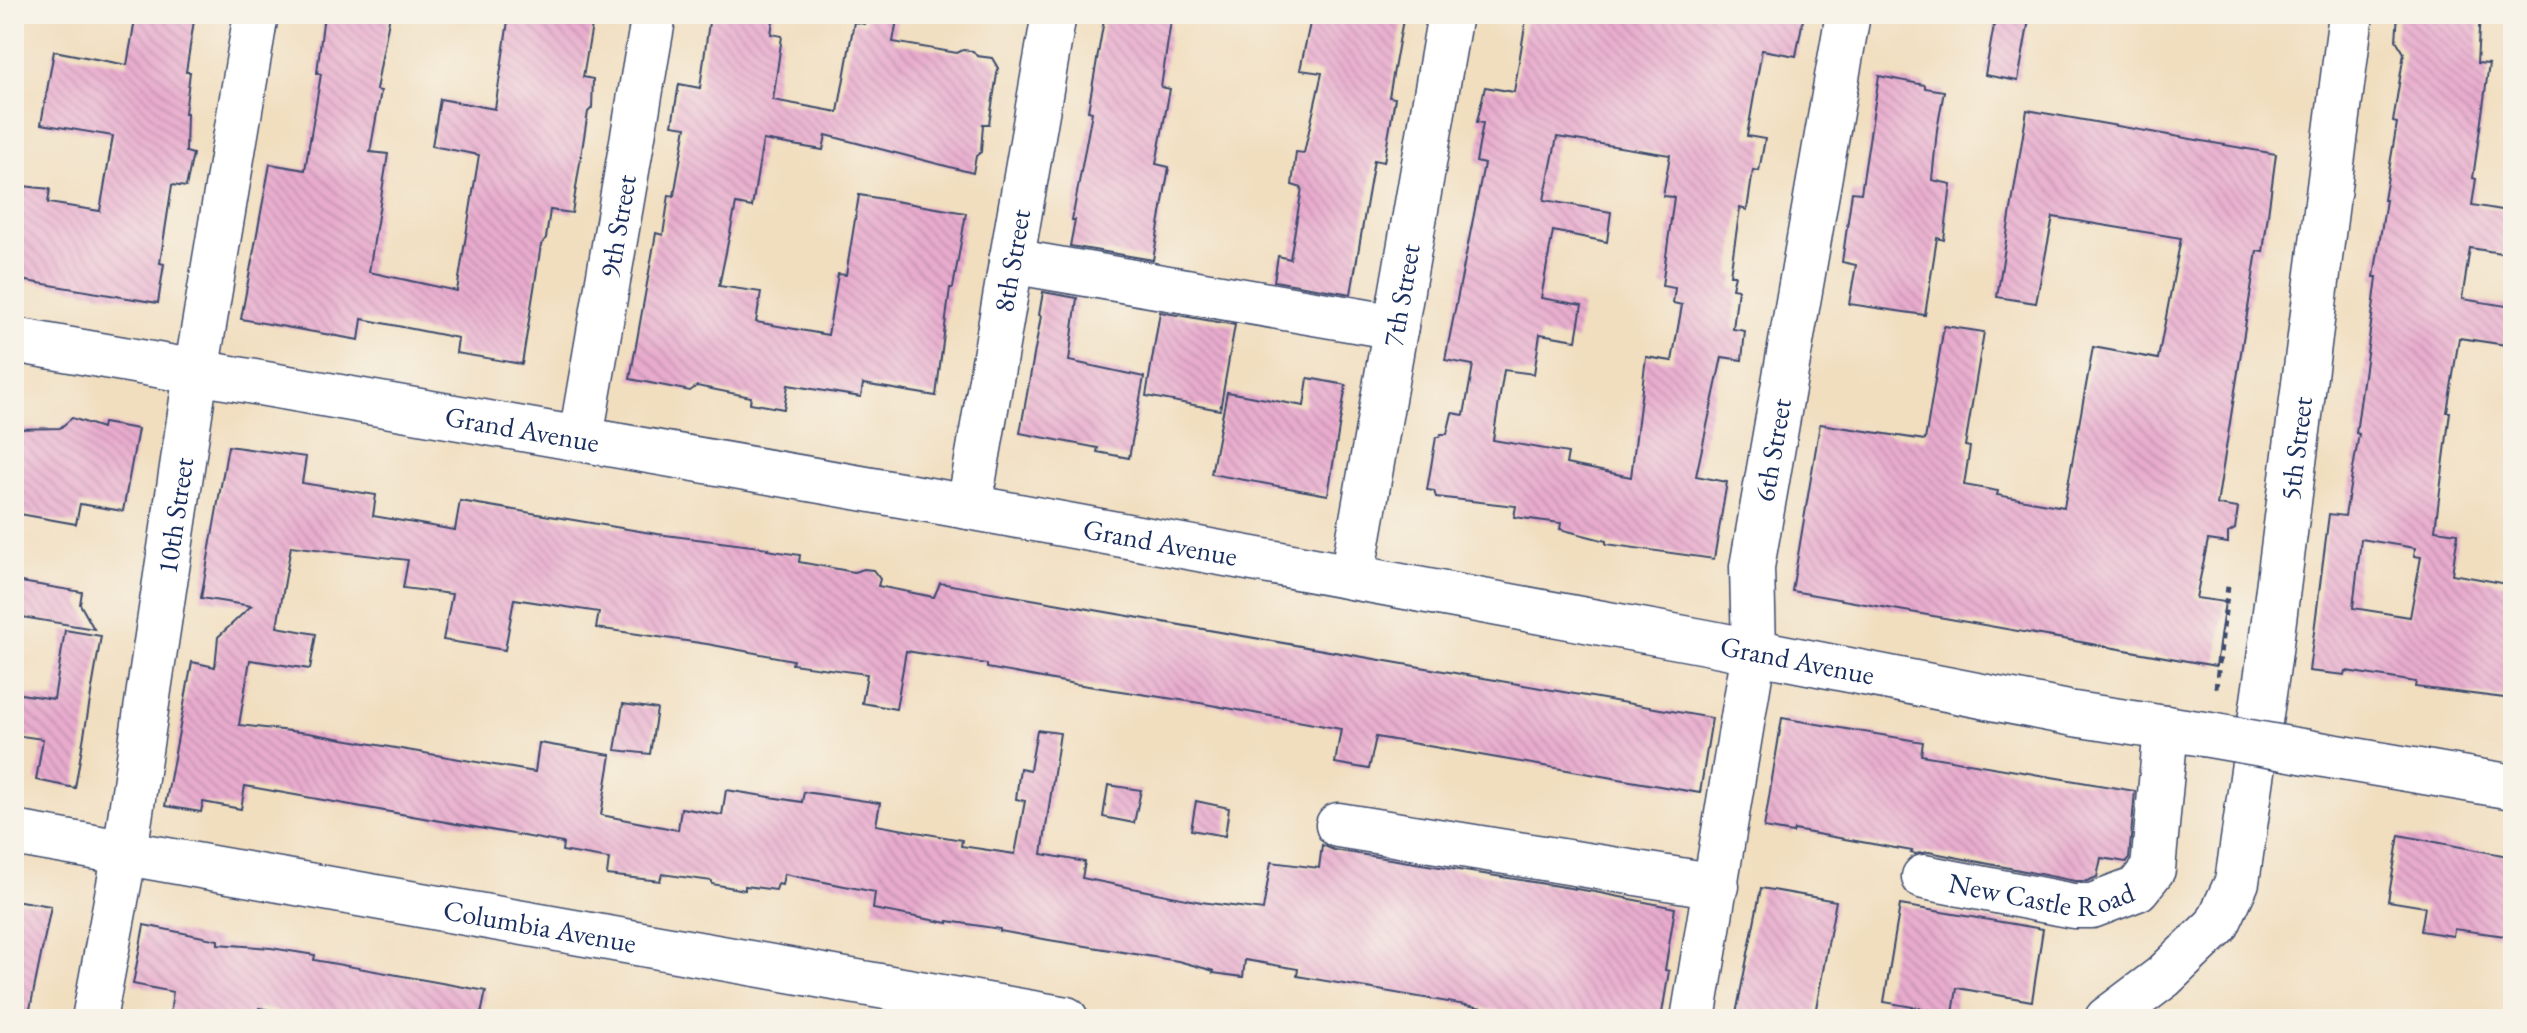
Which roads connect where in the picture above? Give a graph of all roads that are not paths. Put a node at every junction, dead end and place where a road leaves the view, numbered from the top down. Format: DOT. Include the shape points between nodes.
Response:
graph roads {
  1 [pos="256,14"];
  2 [pos="654,14"];
  3 [pos="1054,14"];
  4 [pos="1450,14"];
  5 [pos="1848,14"];
  6 [pos="2351,14"];
  7 [pos="1011,261"];
  8 [pos="1396,327"];
  9 [pos="14,340"];
  10 [pos="196,373"];
  11 [pos="581,437"];
  12 [pos="969,507"];
  13 [pos="1352,577"];
  14 [pos="1754,651"];
  15 [pos="2185,731"];
  16 [pos="2513,787"];
  17 [pos="1338,825"];
  18 [pos="14,833"];
  19 [pos="125,852"];
  20 [pos="1924,877"];
  21 [pos="1717,886"];
  22 [pos="94,1019"];
  23 [pos="1066,1019"];
  24 [pos="1693,1019"];
  25 [pos="2107,1019"];
  1 -- 10 [label="street, 10th Street"];
  2 -- 11 [label="street, 9th Street"];
  3 -- 7 [label="street, 8th Street"];
  4 -- 8 [label="street, 7th Street"];
  5 -- 14 [label="street, 6th Street" via="1752,567"];
  6 -- 25 [label="street, 5th Street" via="2237,882 2217,925 2163,977"];
  7 -- 8 [label="street"];
  7 -- 12 [label="street, 8th Street"];
  8 -- 13 [label="street, 7th Street"];
  9 -- 10 [label="street, Grand Avenue"];
  10 -- 11 [label="street, Grand Avenue"];
  10 -- 19 [label="street, 10th Street"];
  11 -- 12 [label="street, Grand Avenue"];
  12 -- 13 [label="street, Grand Avenue"];
  13 -- 14 [label="street, Grand Avenue"];
  14 -- 15 [label="street, Grand Avenue"];
  14 -- 21 [label="street, 6th Street"];
  15 -- 16 [label="street, Grand Avenue, bridge"];
  15 -- 20 [label="street, New Castle Road" via="2153,869 2137,889 2092,906 2073,906"];
  17 -- 21 [label="street"];
  18 -- 19 [label="street, Columbia Avenue"];
  19 -- 22 [label="street, 10th Street"];
  19 -- 23 [label="street, Columbia Avenue"];
  21 -- 24 [label="street"];
}
